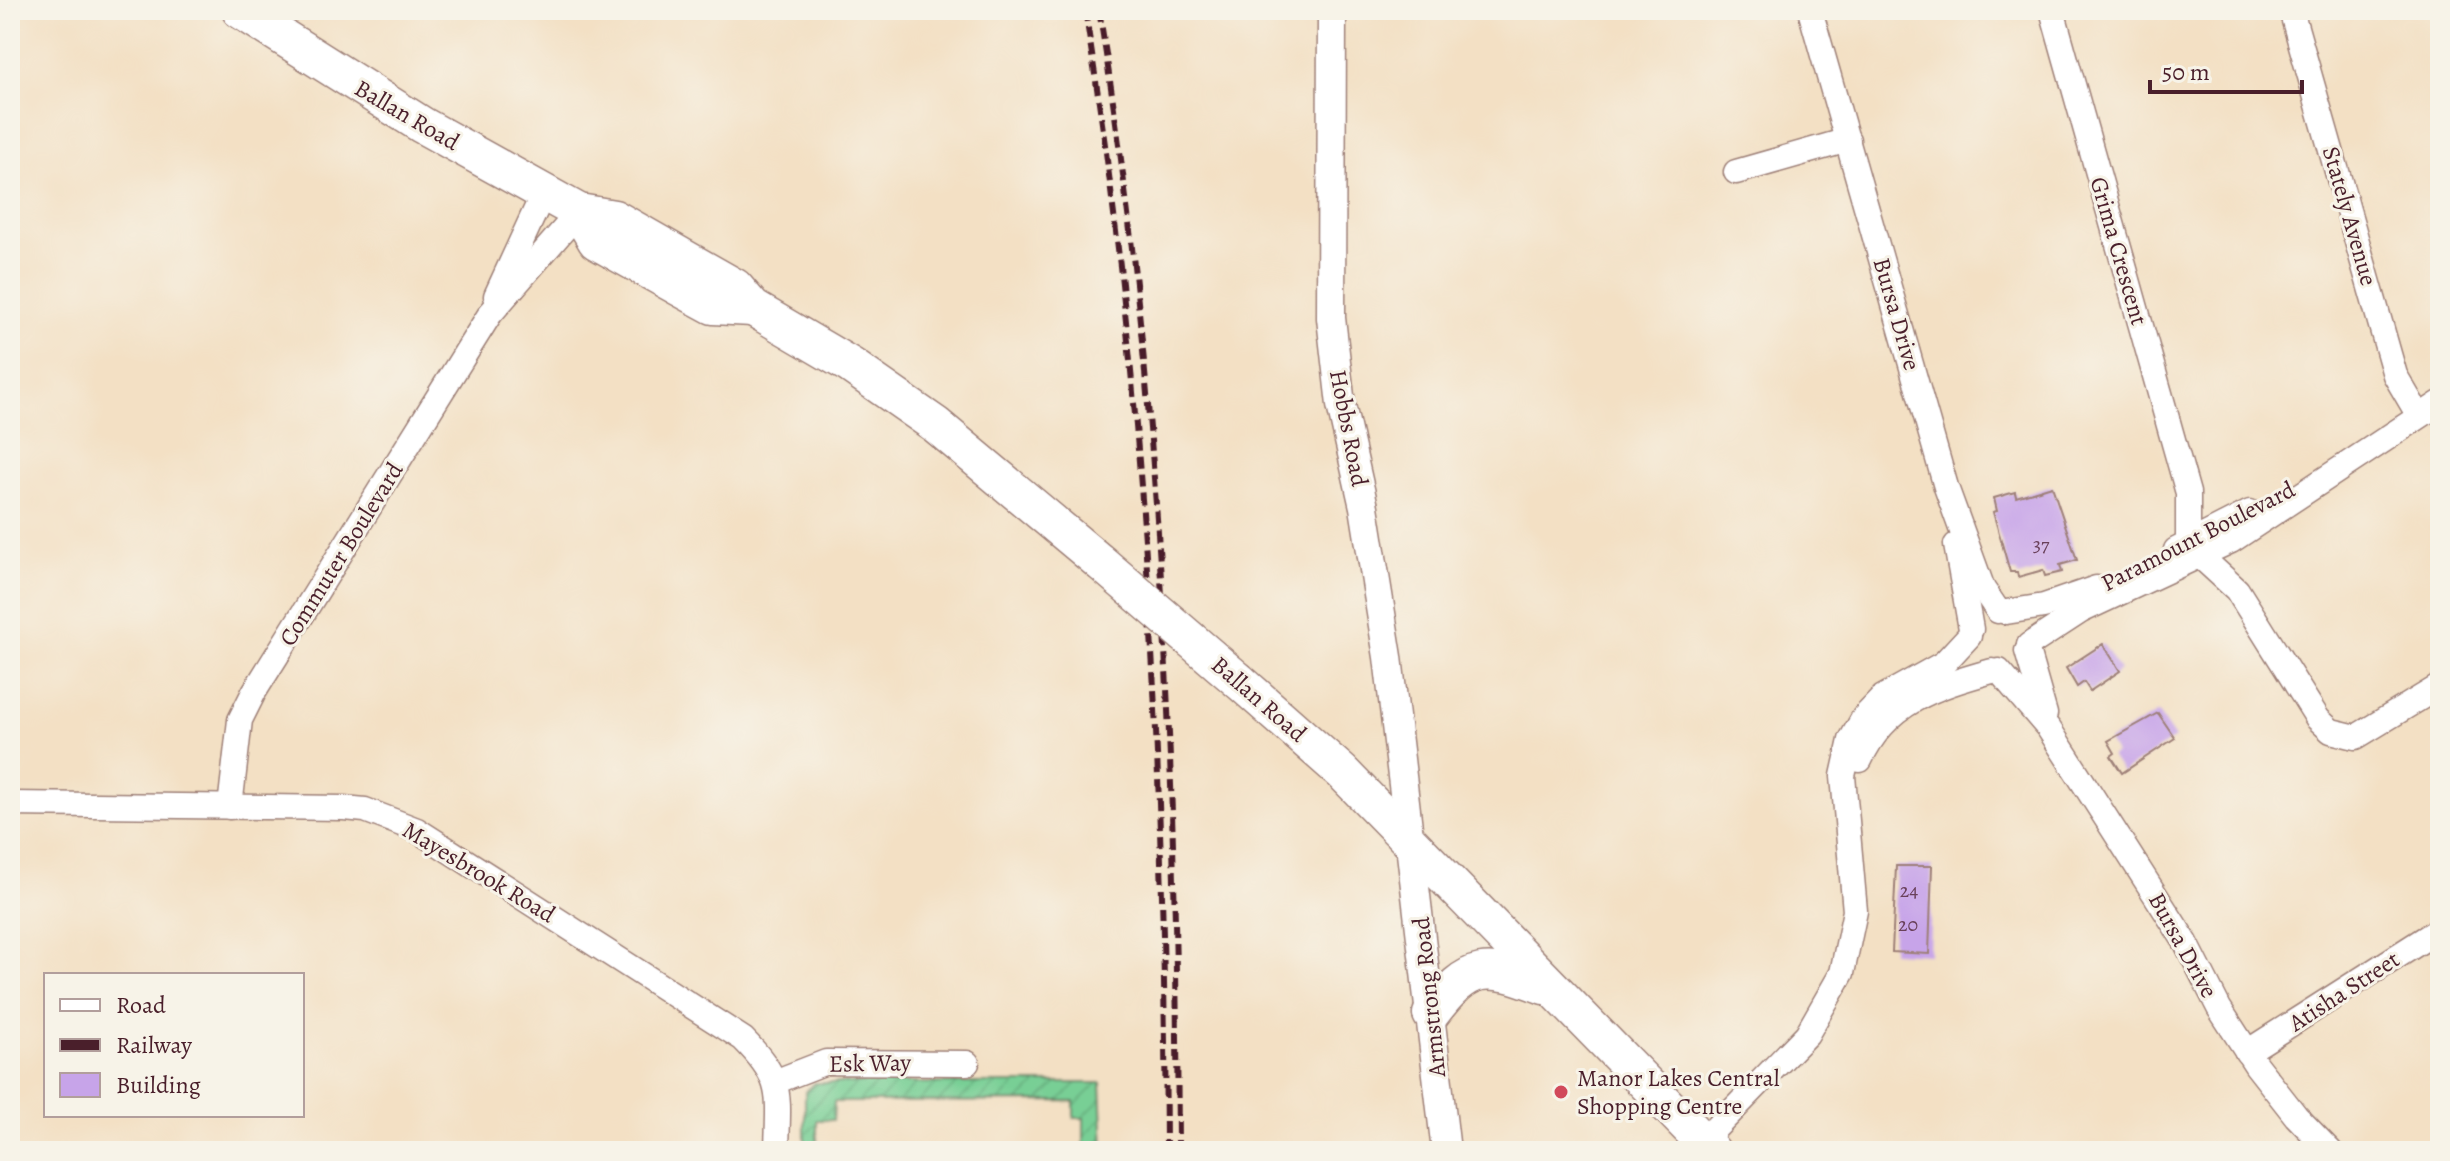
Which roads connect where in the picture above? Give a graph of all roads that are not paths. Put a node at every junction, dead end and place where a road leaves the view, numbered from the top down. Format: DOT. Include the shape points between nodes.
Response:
graph roads {
  1 [pos="240,10"];
  2 [pos="1332,10"];
  3 [pos="1810,10"];
  4 [pos="2052,10"];
  5 [pos="2291,10"];
  6 [pos="1848,140"];
  7 [pos="1736,172"];
  8 [pos="544,192"];
  9 [pos="579,212"];
  10 [pos="490,314"];
  11 [pos="2440,403"];
  12 [pos="2419,416"];
  13 [pos="1946,487"];
  14 [pos="2188,493"];
  15 [pos="2226,534"];
  16 [pos="2194,551"];
  17 [pos="2237,590"];
  18 [pos="2002,612"];
  19 [pos="1970,633"];
  20 [pos="2028,648"];
  21 [pos="1996,671"];
  22 [pos="2440,686"];
  23 [pos="2049,729"];
  24 [pos="1847,800"];
  25 [pos="10,804"];
  26 [pos="230,807"];
  27 [pos="1410,842"];
  28 [pos="2440,929"];
  29 [pos="1556,991"];
  30 [pos="1431,1014"];
  31 [pos="2247,1052"];
  32 [pos="967,1063"];
  33 [pos="777,1081"];
  34 [pos="1707,1146"];
  35 [pos="777,1151"];
  36 [pos="1446,1151"];
  37 [pos="2330,1151"];
  1 -- 8 [label="main road, Ballan Road" via="422,125"];
  2 -- 27 [label="street, Hobbs Road" via="1331,318 1341,405 1378,584"];
  3 -- 6 [label="street, Bursa Drive"];
  4 -- 14 [label="street, Grima Crescent"];
  5 -- 12 [label="street, Stately Avenue" via="2395,375"];
  6 -- 7 [label="street"];
  6 -- 13 [label="street, Bursa Drive"];
  8 -- 9 [label="main road, Ballan Road"];
  8 -- 10 [label="street, Commuter Boulevard"];
  9 -- 10 [label="street, Commuter Boulevard"];
  9 -- 27 [label="main road, Ballan Road, bridge" via="596,241 713,306 753,308 850,365 936,425 1239,681 1342,772"];
  10 -- 26 [label="street, Commuter Boulevard" via="254,692 240,720"];
  11 -- 12 [label="street, Paramount Boulevard"];
  12 -- 15 [label="street, Paramount Boulevard"];
  13 -- 18 [label="street, Bursa Drive" via="1983,589"];
  13 -- 19 [label="street, Bursa Drive"];
  14 -- 15 [label="street, Grima Crescent"];
  14 -- 16 [label="street, Grima Crescent"];
  15 -- 16 [label="street, Paramount Boulevard"];
  15 -- 17 [label="street"];
  16 -- 17 [label="street"];
  16 -- 18 [label="street, Paramount Boulevard" via="2071,598"];
  16 -- 20 [label="street, Paramount Boulevard" via="2081,611"];
  17 -- 22 [label="street" via="2318,719 2331,731 2356,737"];
  18 -- 19 [label="street" via="1979,618"];
  18 -- 20 [label="street" via="2021,620"];
  19 -- 21 [label="street" via="1971,654 1983,667"];
  19 -- 24 [label="street" via="1944,663 1883,697 1864,717 1844,761"];
  20 -- 21 [label="street" via="2014,668"];
  20 -- 23 [label="street, Bursa Drive"];
  21 -- 23 [label="street, Bursa Drive"];
  21 -- 24 [label="street" via="1924,692 1886,719 1860,758"];
  23 -- 31 [label="street, Bursa Drive" via="2186,943"];
  24 -- 34 [label="street" via="1855,911 1842,973 1807,1034"];
  25 -- 26 [label="street, Mayesbrook Road"];
  26 -- 33 [label="street, Mayesbrook Road" via="355,809 417,830 743,1039"];
  27 -- 29 [label="main road, Ballan Road"];
  27 -- 30 [label="street, Armstrong Road"];
  28 -- 31 [label="street, Atisha Street"];
  29 -- 30 [label="main road" via="1501,970 1485,970 1460,979"];
  29 -- 34 [label="main road, Ballan Road"];
  30 -- 36 [label="street, Armstrong Road"];
  31 -- 37 [label="street, Bursa Drive"];
  32 -- 33 [label="street, Esk Way" via="826,1062"];
  33 -- 35 [label="street"];
}
